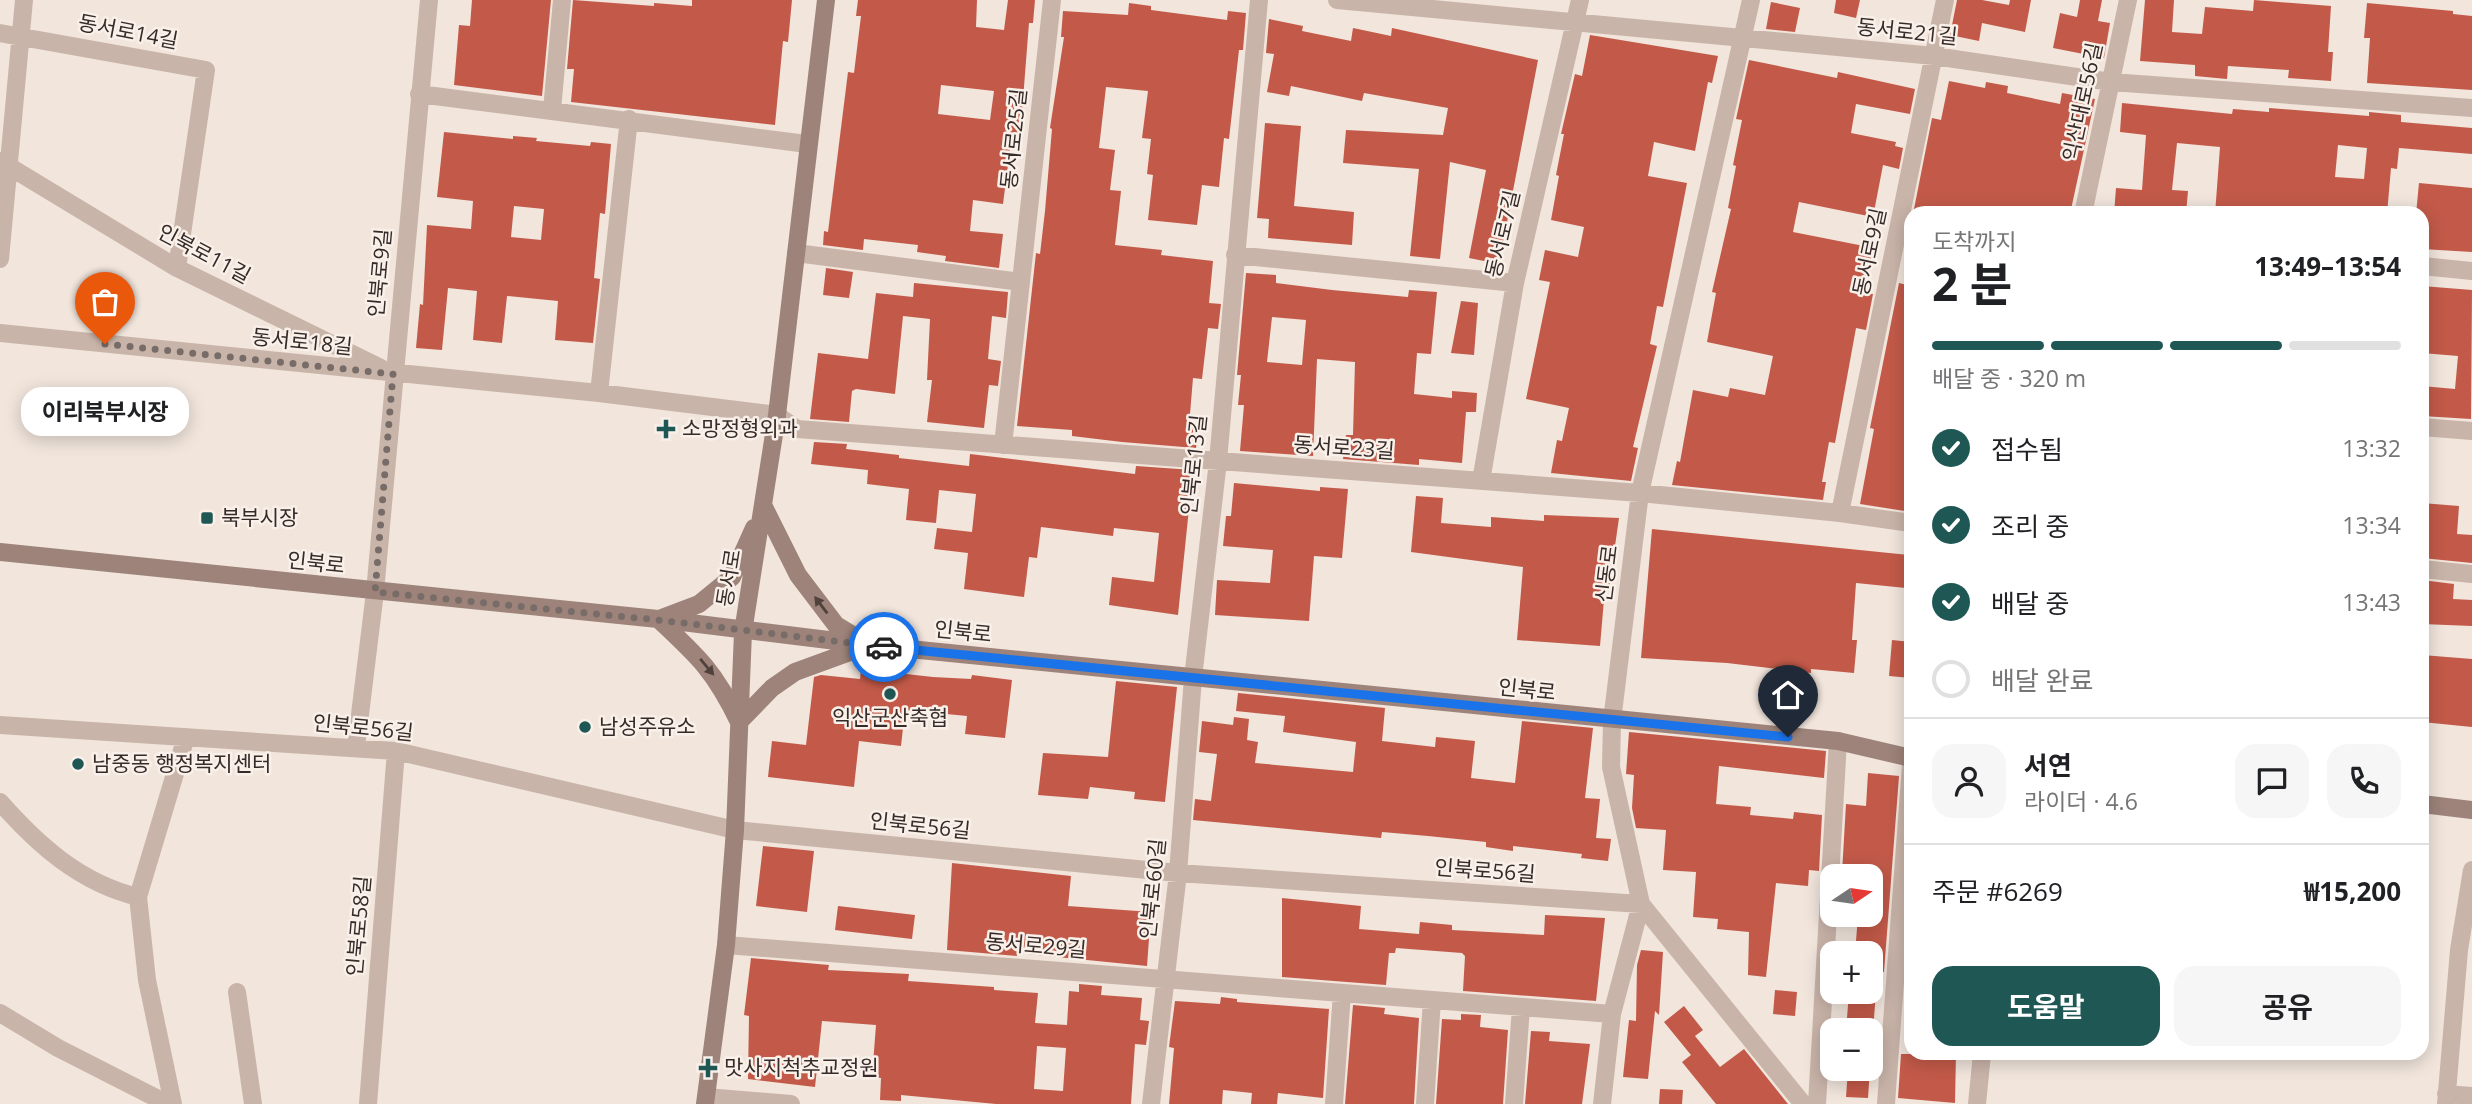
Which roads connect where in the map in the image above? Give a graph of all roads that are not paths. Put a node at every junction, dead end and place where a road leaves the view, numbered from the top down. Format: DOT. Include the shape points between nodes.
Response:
graph roads {
  1 [pos="24,0"];
  2 [pos="429,0"];
  3 [pos="562,0"];
  4 [pos="827,0"];
  5 [pos="1052,0"];
  6 [pos="1259,0"];
  7 [pos="1337,0"];
  8 [pos="1580,0"];
  9 [pos="1751,0"];
  10 [pos="1945,0"];
  11 [pos="2128,0"];
  12 [pos="1575,22"];
  13 [pos="0,33"];
  14 [pos="21,35"];
  15 [pos="1744,38"];
  16 [pos="1934,56"];
  17 [pos="2111,82"];
  18 [pos="419,94"];
  19 [pos="2472,108"];
  20 [pos="552,110"];
  21 [pos="629,118"];
  22 [pos="807,144"];
  23 [pos="5,165"];
  24 [pos="2085,206"];
  25 [pos="796,253"];
  26 [pos="1235,255"];
  27 [pos="0,259"];
  28 [pos="177,268"];
  29 [pos="2429,268"];
  30 [pos="2472,271"];
  31 [pos="1021,282"];
  32 [pos="1515,283"];
  33 [pos="0,333"];
  34 [pos="393,374"];
  35 [pos="599,393"];
  36 [pos="777,415"];
  37 [pos="2429,428"];
  38 [pos="2472,431"];
  39 [pos="1003,444"];
  40 [pos="1218,461"];
  41 [pos="1481,481"];
  42 [pos="1640,493"];
  43 [pos="764,507"];
  44 [pos="1840,513"];
  45 [pos="1904,522"];
  46 [pos="0,552"];
  47 [pos="2429,570"];
  48 [pos="2472,574"];
  49 [pos="375,592"];
  50 [pos="658,620"];
  51 [pos="743,632"];
  52 [pos="869,645"];
  53 [pos="1193,678"];
  54 [pos="1612,721"];
  55 [pos="739,722"];
  56 [pos="0,725"];
  57 [pos="186,737"];
  58 [pos="1838,741"];
  59 [pos="355,747"];
  60 [pos="396,751"];
  61 [pos="1904,756"];
  62 [pos="0,802"];
  63 [pos="2429,805"];
  64 [pos="2472,810"];
  65 [pos="735,831"];
  66 [pos="1904,860"];
  67 [pos="2472,870"];
  68 [pos="1178,873"];
  69 [pos="138,897"];
  70 [pos="1641,904"];
  71 [pos="726,944"];
  72 [pos="2465,950"];
  73 [pos="1166,979"];
  74 [pos="237,992"];
  75 [pos="1342,993"];
  76 [pos="1432,1000"];
  77 [pos="1521,1007"];
  78 [pos="0,1013"];
  79 [pos="1612,1014"];
  80 [pos="1981,1060"];
  81 [pos="2472,1096"];
  82 [pos="143,1097"];
  83 [pos="2446,1099"];
  84 [pos="706,1100"];
  85 [pos="170,1104"];
  86 [pos="253,1104"];
  87 [pos="368,1104"];
  88 [pos="791,1104"];
  89 [pos="1152,1104"];
  90 [pos="1334,1104"];
  91 [pos="1425,1104"];
  92 [pos="1514,1104"];
  93 [pos="1602,1104"];
  94 [pos="1803,1104"];
  95 [pos="1817,1104"];
  96 [pos="1886,1104"];
  97 [pos="1977,1104"];
  1 -- 14 [label="street"];
  2 -- 18 [label="street, 인북로9길"];
  3 -- 20 [label="street"];
  4 -- 22 [label="street, 동서로"];
  5 -- 31 [label="street, 동서로25길"];
  6 -- 26 [label="street, 인북로13길"];
  7 -- 12 [label="street, 동서로21길"];
  8 -- 12 [label="street, 동서로7길"];
  9 -- 15 [label="street, 신동로"];
  10 -- 16 [label="street, 동서로9길"];
  11 -- 17 [label="street, 익산대로56길"];
  12 -- 15 [label="street, 동서로21길"];
  12 -- 32 [label="street, 동서로7길"];
  13 -- 14 [label="street, 동서로14길"];
  14 -- 23 [label="street"];
  14 -- 28 [label="street, 동서로14길" via="206,70"];
  15 -- 16 [label="street, 동서로21길"];
  15 -- 42 [label="street, 신동로"];
  16 -- 17 [label="street, 동서로21길"];
  16 -- 44 [label="street, 동서로9길"];
  17 -- 19 [label="street, 동서로21길"];
  17 -- 24 [label="street, 익산대로56길"];
  18 -- 20 [label="street"];
  18 -- 34 [label="street, 인북로9길"];
  20 -- 21 [label="street"];
  21 -- 22 [label="street"];
  21 -- 35 [label="street"];
  22 -- 25 [label="street, 동서로"];
  23 -- 27 [label="street"];
  23 -- 28 [label="street, 인북로11길"];
  25 -- 31 [label="street"];
  25 -- 36 [label="street, 동서로"];
  26 -- 32 [label="street"];
  26 -- 40 [label="street, 인북로13길"];
  28 -- 34 [label="street, 인북로11길"];
  29 -- 30 [label="street"];
  31 -- 39 [label="street, 동서로25길"];
  32 -- 41 [label="street, 동서로7길"];
  33 -- 34 [label="street, 동서로18길"];
  34 -- 35 [label="street, 동서로18길"];
  34 -- 49 [label="street, 인북로9길"];
  35 -- 36 [label="street, 동서로18길"];
  36 -- 39 [label="street, 동서로23길" via="797,429"];
  36 -- 43 [label="street, 동서로"];
  37 -- 38 [label="street"];
  39 -- 40 [label="street, 동서로23길"];
  40 -- 41 [label="street, 동서로23길"];
  40 -- 53 [label="street, 인북로13길"];
  41 -- 42 [label="street, 동서로23길"];
  42 -- 44 [label="street, 동서로23길"];
  42 -- 54 [label="street, 신동로"];
  43 -- 50 [label="street" via="732,578 699,604"];
  43 -- 51 [label="street, 동서로"];
  52 -- 43 [label="street, one-way" via="836,625 805,585"];
  44 -- 45 [label="street, 동서로23길"];
  46 -- 49 [label="street, 인북로"];
  47 -- 48 [label="street"];
  49 -- 50 [label="street, 인북로"];
  49 -- 59 [label="street"];
  50 -- 51 [label="street, 인북로"];
  50 -- 55 [label="street, one-way" via="719,680"];
  51 -- 52 [label="street, 인북로"];
  51 -- 55 [label="street, 동서로"];
  52 -- 53 [label="street, 인북로"];
  52 -- 55 [label="street" via="795,672"];
  53 -- 54 [label="street, 인북로"];
  53 -- 68 [label="street, 인북로60길"];
  54 -- 58 [label="street, 인북로"];
  54 -- 70 [label="street, 신동로" via="1611,767"];
  55 -- 65 [label="street, 동서로"];
  56 -- 57 [label="street, 인북로56길"];
  57 -- 59 [label="street, 인북로56길"];
  57 -- 69 [label="street"];
  58 -- 61 [label="street, 인북로"];
  58 -- 95 [label="street"];
  59 -- 60 [label="street, 인북로56길"];
  60 -- 65 [label="street, 인북로56길"];
  60 -- 87 [label="street, 인북로58길"];
  62 -- 69 [label="street" via="65,864 115,891"];
  63 -- 64 [label="street"];
  65 -- 68 [label="street, 인북로56길"];
  65 -- 71 [label="street, 동서로"];
  66 -- 96 [label="street"];
  67 -- 72 [label="street"];
  68 -- 70 [label="street, 인북로56길"];
  68 -- 73 [label="street, 인북로60길"];
  69 -- 85 [label="street"];
  70 -- 79 [label="street"];
  70 -- 94 [label="street, 신동로"];
  71 -- 73 [label="street, 동서로29길"];
  71 -- 84 [label="street, 동서로"];
  72 -- 83 [label="street"];
  73 -- 75 [label="street, 동서로29길"];
  73 -- 89 [label="street, 인북로60길"];
  74 -- 86 [label="street"];
  75 -- 76 [label="street, 동서로29길"];
  75 -- 90 [label="street"];
  76 -- 77 [label="street, 동서로29길"];
  76 -- 91 [label="street"];
  77 -- 79 [label="street, 동서로29길"];
  77 -- 92 [label="street"];
  78 -- 82 [label="street"];
  79 -- 93 [label="street"];
  80 -- 97 [label="street"];
  81 -- 83 [label="street"];
  82 -- 85 [label="street"];
  84 -- 88 [label="street"];
}
